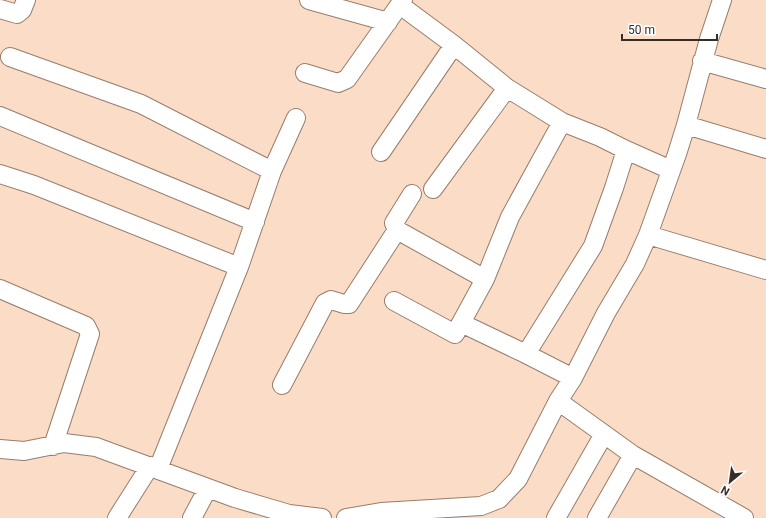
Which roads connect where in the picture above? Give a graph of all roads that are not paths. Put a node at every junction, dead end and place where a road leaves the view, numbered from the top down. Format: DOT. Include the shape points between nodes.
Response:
graph roads {
  1 [pos="26,0"];
  2 [pos="309,0"];
  3 [pos="722,0"];
  4 [pos="402,2"];
  5 [pos="0,9"];
  6 [pos="388,22"];
  7 [pos="454,45"];
  8 [pos="10,57"];
  9 [pos="702,61"];
  10 [pos="305,73"];
  11 [pos="766,79"];
  12 [pos="507,88"];
  13 [pos="0,116"];
  14 [pos="296,118"];
  15 [pos="562,122"];
  16 [pos="686,124"];
  17 [pos="766,149"];
  18 [pos="626,150"];
  19 [pos="381,152"];
  20 [pos="671,170"];
  21 [pos="272,171"];
  22 [pos="0,174"];
  23 [pos="433,189"];
  24 [pos="412,194"];
  25 [pos="255,222"];
  26 [pos="397,230"];
  27 [pos="648,235"];
  28 [pos="239,267"];
  29 [pos="766,270"];
  30 [pos="485,279"];
  31 [pos="0,289"];
  32 [pos="394,301"];
  33 [pos="461,323"];
  34 [pos="526,354"];
  35 [pos="573,378"];
  36 [pos="282,385"];
  37 [pos="558,401"];
  38 [pos="604,434"];
  39 [pos="53,446"];
  40 [pos="0,449"];
  41 [pos="633,454"];
  42 [pos="154,468"];
  43 [pos="208,488"];
  44 [pos="479,512"];
  45 [pos="286,516"];
  46 [pos="117,518"];
  47 [pos="192,518"];
  48 [pos="322,518"];
  49 [pos="348,518"];
  50 [pos="556,518"];
  51 [pos="597,518"];
  52 [pos="744,518"];
  1 -- 5 [label="street" via="22,10 17,14"];
  2 -- 6 [label="street"];
  3 -- 9 [label="street"];
  4 -- 6 [label="street"];
  4 -- 7 [label="street"];
  6 -- 10 [label="street" via="347,79 338,83"];
  7 -- 12 [label="street"];
  7 -- 19 [label="street"];
  8 -- 21 [label="street" via="141,104"];
  9 -- 11 [label="street"];
  9 -- 16 [label="street"];
  12 -- 15 [label="street"];
  12 -- 23 [label="street"];
  13 -- 25 [label="street"];
  14 -- 21 [label="street"];
  15 -- 18 [label="street"];
  15 -- 30 [label="street" via="510,217"];
  16 -- 17 [label="street"];
  16 -- 20 [label="street"];
  18 -- 20 [label="street"];
  18 -- 34 [label="street" via="593,246"];
  20 -- 27 [label="street"];
  21 -- 25 [label="street"];
  22 -- 28 [label="street" via="34,185"];
  24 -- 26 [label="street" via="394,223"];
  25 -- 28 [label="street"];
  26 -- 30 [label="street"];
  26 -- 36 [label="street" via="349,304 331,300 325,303"];
  27 -- 29 [label="street"];
  27 -- 35 [label="street"];
  28 -- 42 [label="street"];
  30 -- 33 [label="street"];
  31 -- 39 [label="street" via="86,326 90,334"];
  32 -- 33 [label="street" via="455,334"];
  33 -- 34 [label="street"];
  34 -- 35 [label="street"];
  35 -- 37 [label="street"];
  37 -- 38 [label="street"];
  37 -- 44 [label="street" via="518,479 500,499"];
  38 -- 41 [label="street"];
  38 -- 50 [label="street"];
  39 -- 40 [label="street" via="24,451"];
  39 -- 42 [label="street" via="64,443 96,447"];
  41 -- 51 [label="street"];
  41 -- 52 [label="street"];
  42 -- 43 [label="street"];
  42 -- 46 [label="street"];
  43 -- 45 [label="street"];
  43 -- 47 [label="street"];
  44 -- 49 [label="street" via="381,512"];
  45 -- 48 [label="street"];
}
